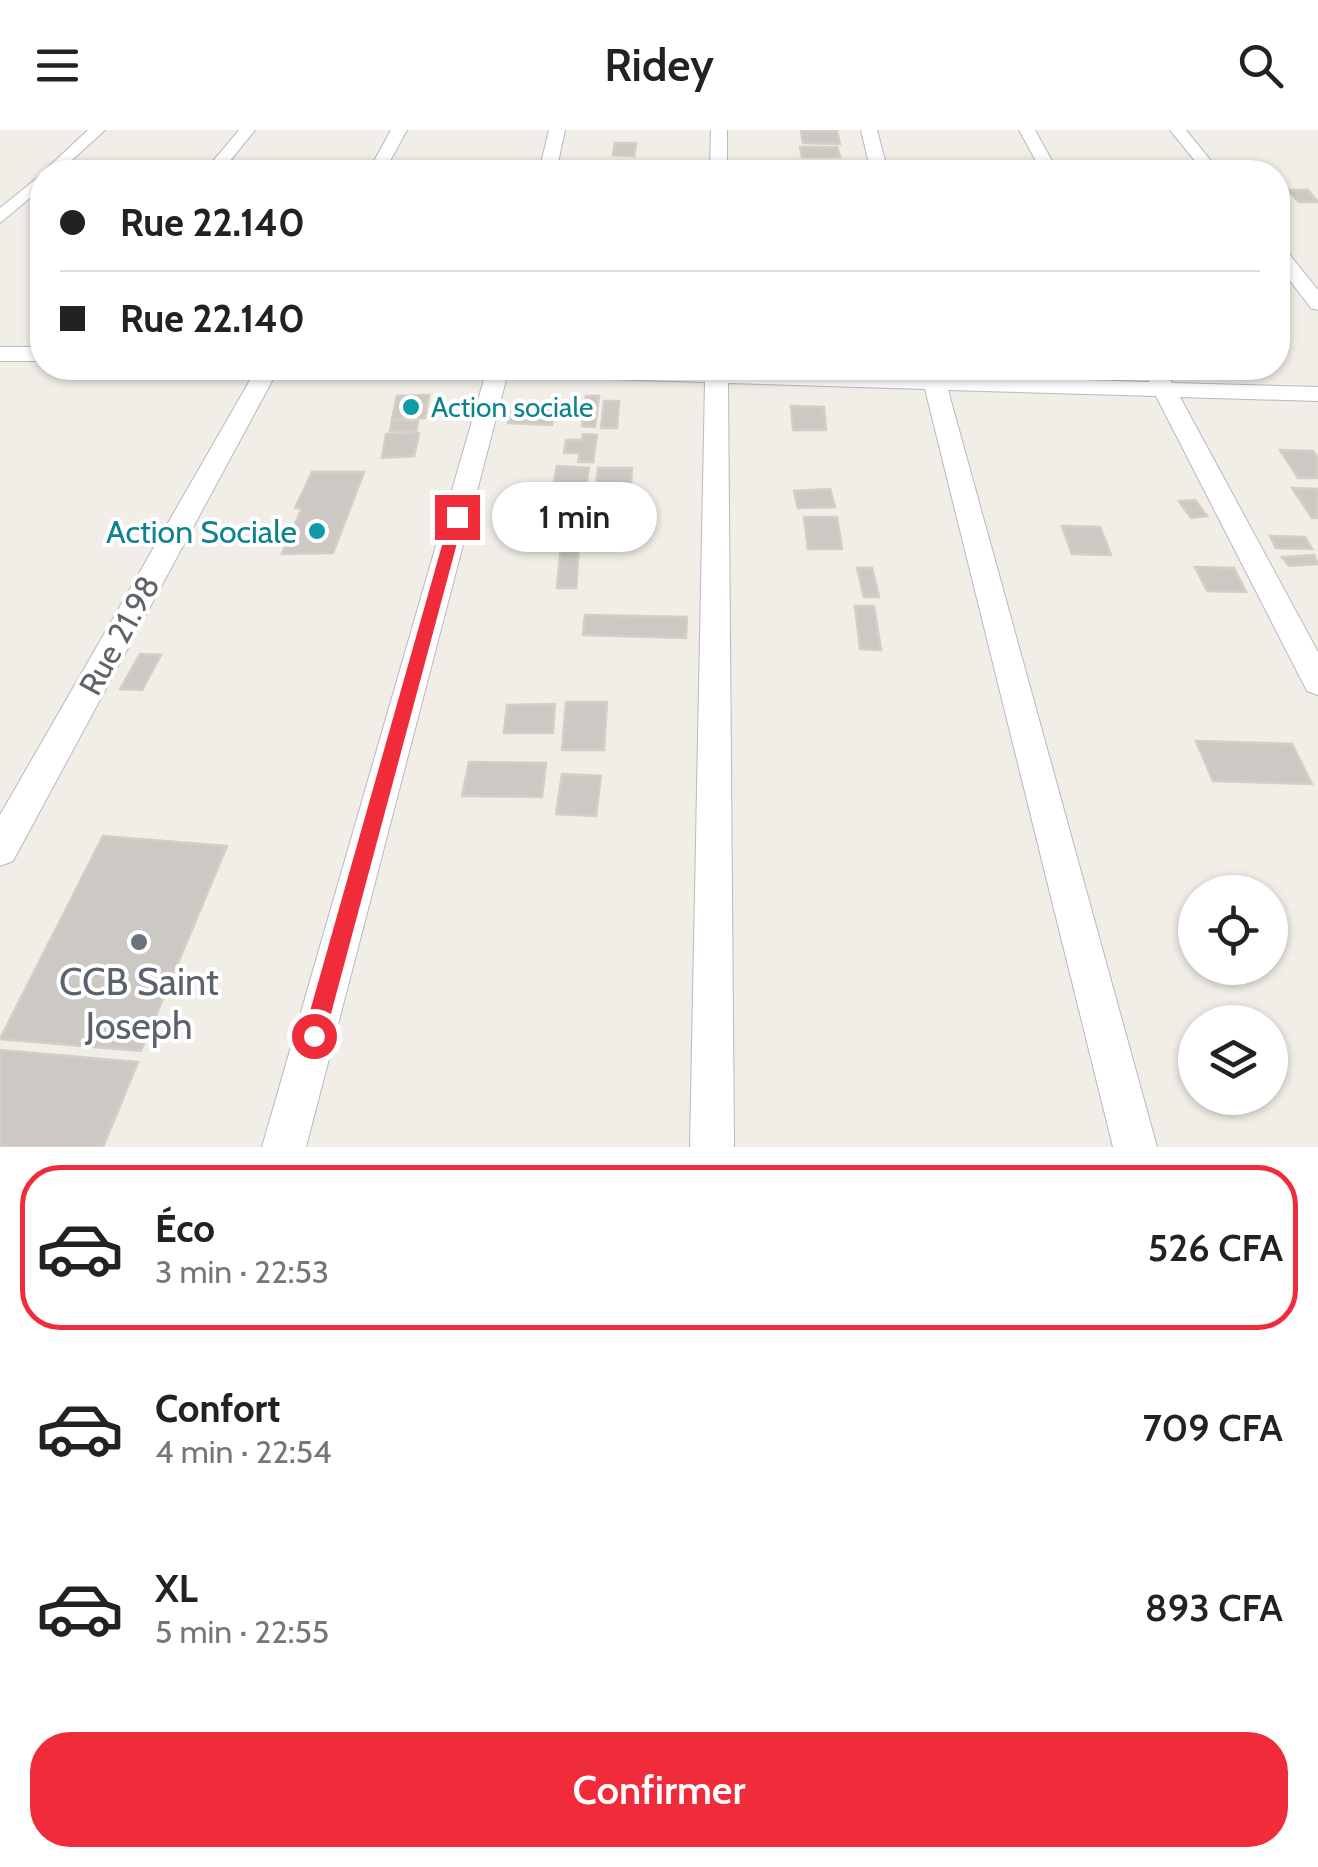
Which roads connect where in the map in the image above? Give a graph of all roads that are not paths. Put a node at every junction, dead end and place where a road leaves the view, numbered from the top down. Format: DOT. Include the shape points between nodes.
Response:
graph roads {
  1 [pos="96,130"];
  2 [pos="247,130"];
  3 [pos="399,130"];
  4 [pos="557,130"];
  5 [pos="719,130"];
  6 [pos="868,130"];
  7 [pos="1027,130"];
  8 [pos="1178,130"];
  9 [pos="63,160"];
  10 [pos="222,160"];
  11 [pos="383,160"];
  12 [pos="549,160"];
  13 [pos="719,160"];
  14 [pos="877,160"];
  15 [pos="1043,160"];
  16 [pos="1202,160"];
  17 [pos="30,191"];
  18 [pos="0,218"];
  19 [pos="1290,269"];
  20 [pos="1318,304"];
  21 [pos="0,354"];
  22 [pos="30,354"];
  23 [pos="261,380"];
  24 [pos="495,380"];
  25 [pos="717,380"];
  26 [pos="934,380"];
  27 [pos="1159,380"];
  28 [pos="1178,380"];
  29 [pos="1318,394"];
  30 [pos="1318,682"];
  31 [pos="0,849"];
  32 [pos="284,1147"];
  33 [pos="712,1147"];
  34 [pos="1135,1147"];
  1 -- 9 [label="street"];
  2 -- 10 [label="street"];
  3 -- 11 [label="street"];
  4 -- 12 [label="street"];
  5 -- 13 [label="street"];
  6 -- 14 [label="street"];
  7 -- 15 [label="street"];
  8 -- 16 [label="street"];
  17 -- 18 [label="street"];
  19 -- 20 [label="street"];
  21 -- 22 [label="street"];
  23 -- 31 [label="street, Rue 21.98"];
  24 -- 32 [label="street"];
  25 -- 33 [label="street"];
  26 -- 34 [label="street"];
  27 -- 30 [label="street"];
  28 -- 29 [label="street"];
}
